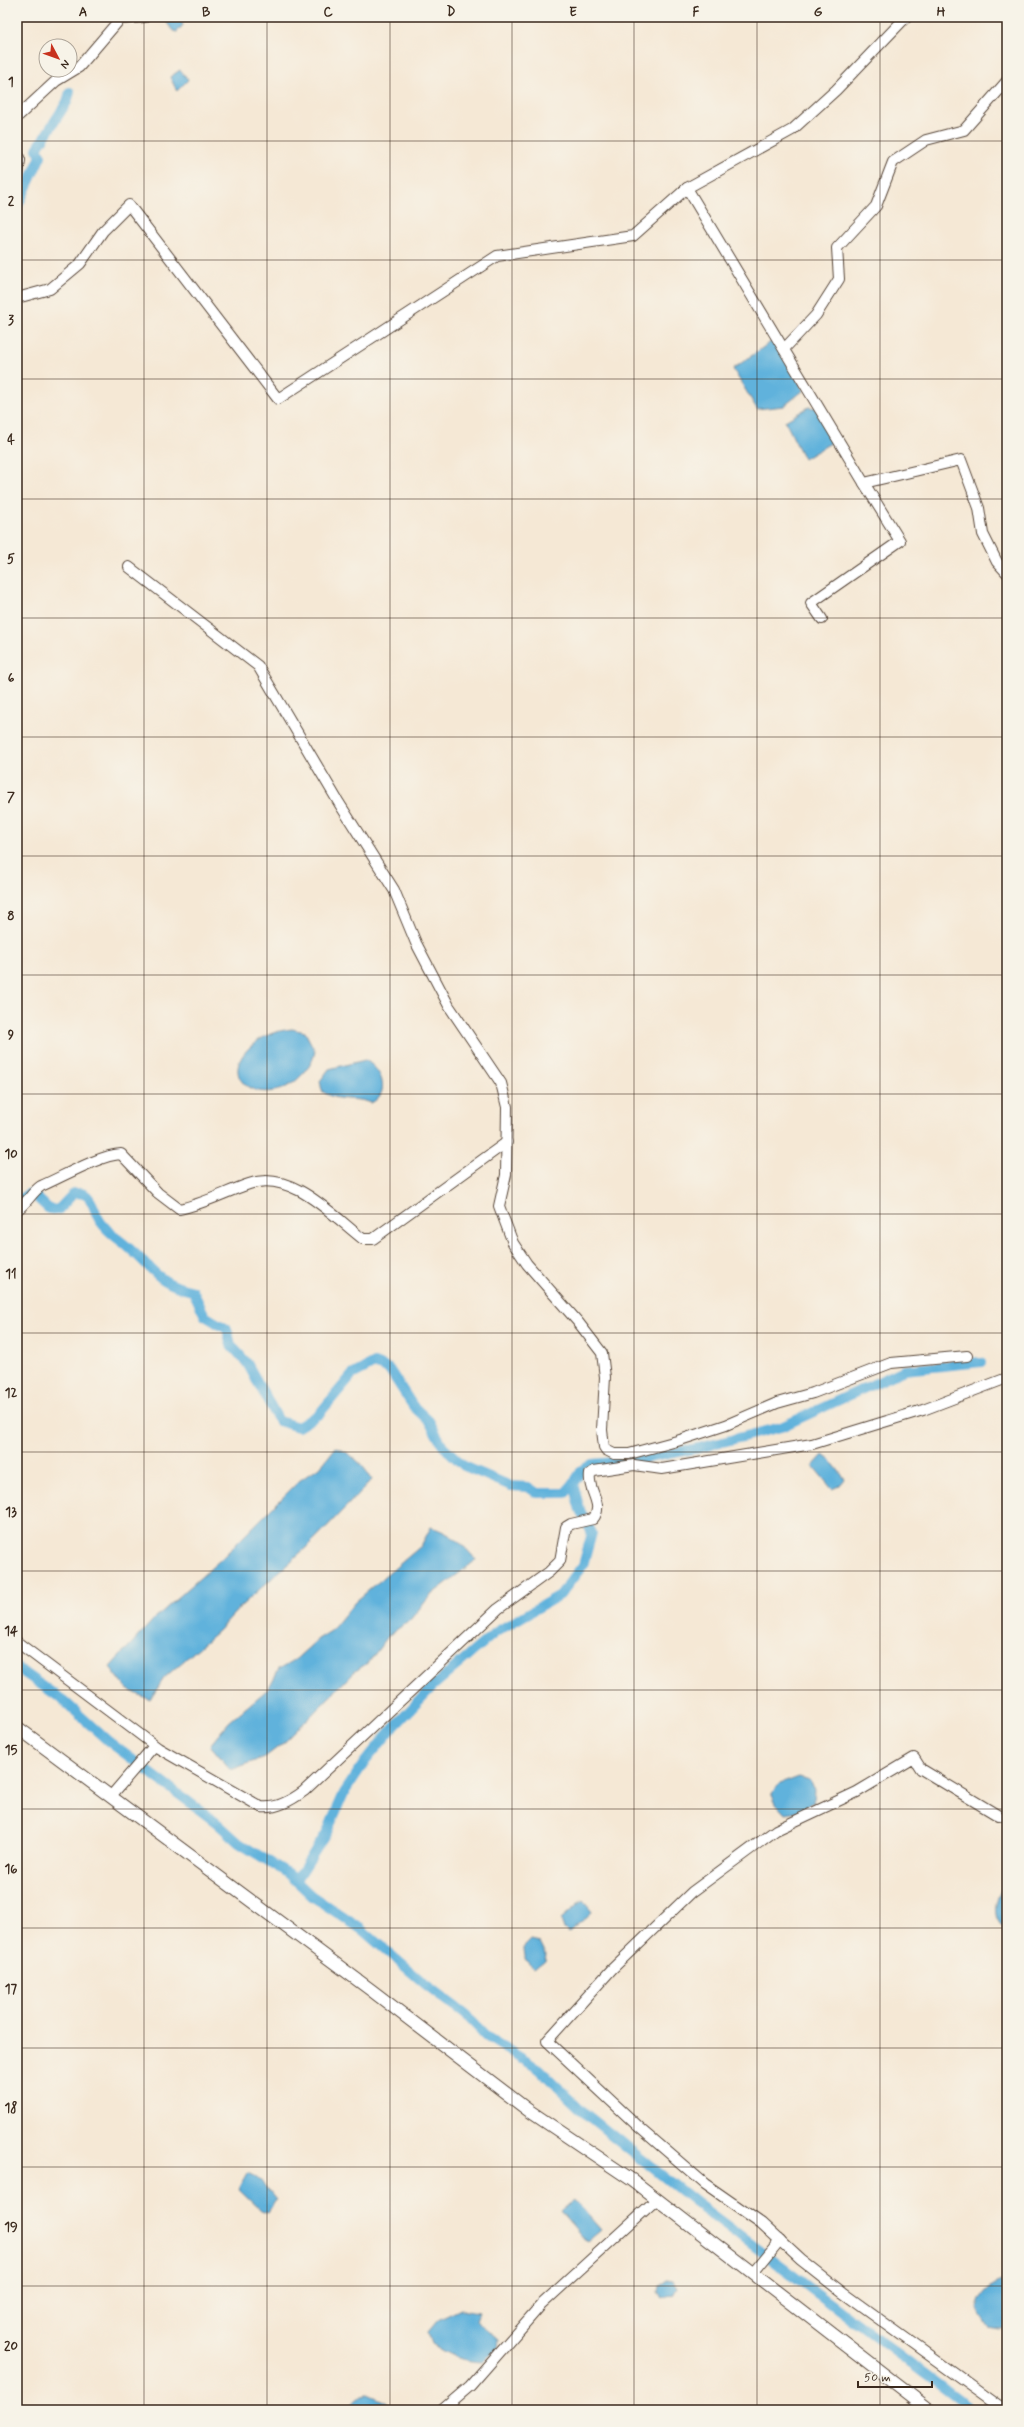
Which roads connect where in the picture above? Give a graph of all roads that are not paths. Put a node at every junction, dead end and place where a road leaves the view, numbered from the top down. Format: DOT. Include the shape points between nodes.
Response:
graph roads {
  1 [pos="145,17"];
  2 [pos="906,17"];
  3 [pos="1007,81"];
  4 [pos="17,117"];
  5 [pos="17,152"];
  6 [pos="17,181"];
  7 [pos="687,188"];
  8 [pos="17,298"];
  9 [pos="784,349"];
  10 [pos="864,483"];
  11 [pos="129,568"];
  12 [pos="1007,573"];
  13 [pos="822,619"];
  14 [pos="507,1142"];
  15 [pos="17,1210"];
  16 [pos="967,1356"];
  17 [pos="1007,1378"];
  18 [pos="17,1642"];
  19 [pos="17,1727"];
  20 [pos="152,1748"];
  21 [pos="111,1796"];
  22 [pos="998,1816"];
  23 [pos="657,2199"];
  24 [pos="780,2240"];
  25 [pos="753,2273"];
  26 [pos="442,2410"];
  27 [pos="930,2410"];
  28 [pos="1006,2410"];
  1 -- 4 [label="street" via="120,19 79,67 56,81"];
  2 -- 7 [label="street" via="836,90 792,130"];
  3 -- 9 [label="street" via="964,130 926,140 893,162 876,206 837,248 839,279 816,315"];
  5 -- 6 [label="street" via="20,160"];
  7 -- 8 [label="street" via="633,236 497,256 278,399 129,205 103,231 80,264 50,289"];
  7 -- 9 [label="street"];
  9 -- 10 [label="street"];
  10 -- 12 [label="street" via="960,460 979,508 983,534"];
  10 -- 13 [label="street" via="900,541 811,603"];
  11 -- 14 [label="street" via="258,666 394,890 416,943 449,1006 501,1083 507,1107"];
  14 -- 15 [label="street" via="373,1239 363,1238 305,1195 264,1180 197,1206 179,1209 158,1193 121,1154 94,1161 41,1186 36,1189 27,1204"];
  14 -- 16 [label="street" via="506,1175 500,1206 513,1243 527,1264 602,1353 605,1377 603,1442 610,1453 629,1454 677,1441 891,1363"];
  17 -- 20 [label="street" via="923,1410 812,1444 662,1469 634,1465 594,1471 588,1480 598,1505 597,1514 593,1519 566,1527 560,1561 498,1609 328,1771 290,1801 269,1808 261,1807"];
  18 -- 20 [label="street"];
  19 -- 21 [label="street"];
  20 -- 21 [label="street" via="122,1780"];
  21 -- 23 [label="street" via="528,2110"];
  22 -- 24 [label="street" via="921,1769 914,1758 857,1792 776,1830 692,1892 612,1969 547,2041 640,2128 705,2184 761,2223"];
  23 -- 25 [label="street"];
  23 -- 26 [label="street" via="541,2306 470,2386"];
  24 -- 25 [label="street"];
  24 -- 28 [label="street" via="843,2293"];
  25 -- 27 [label="street"];
}
